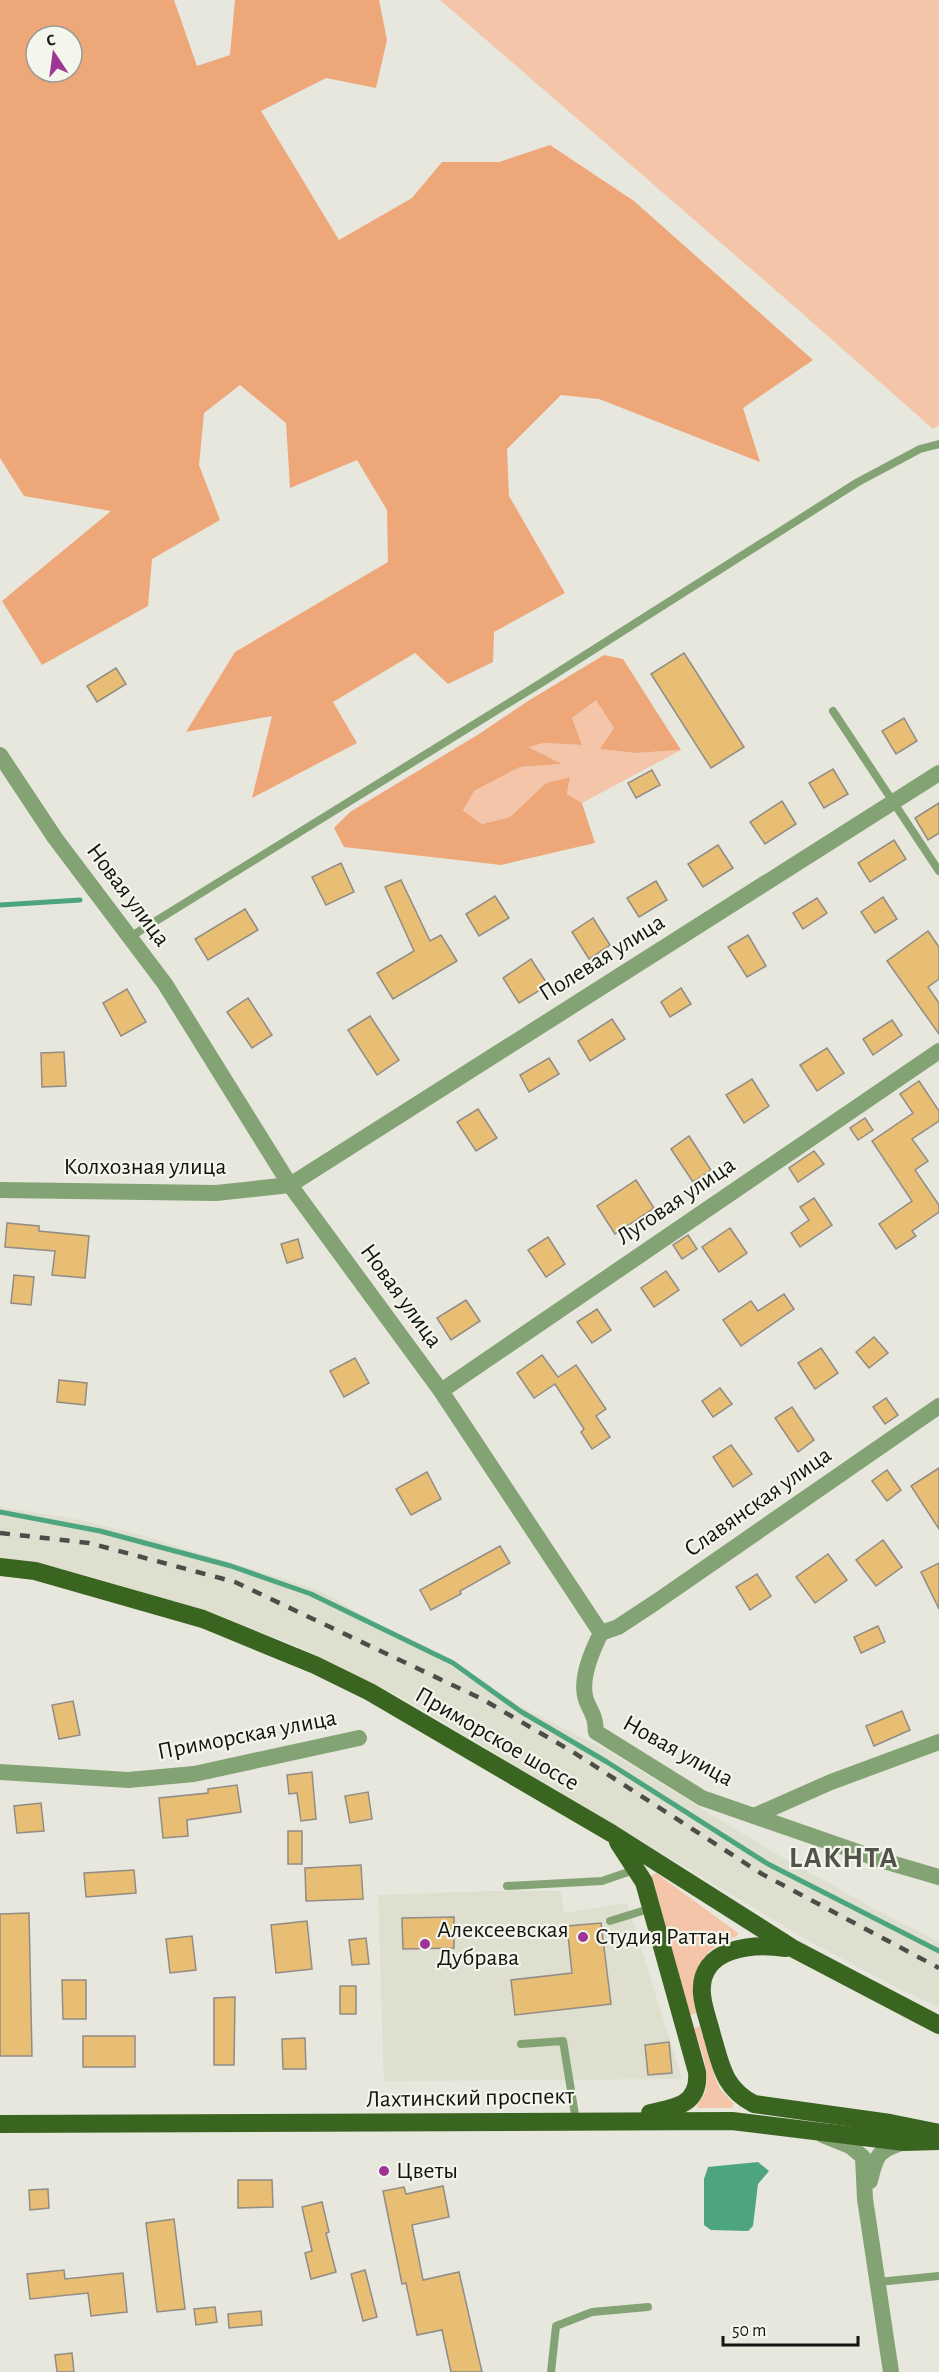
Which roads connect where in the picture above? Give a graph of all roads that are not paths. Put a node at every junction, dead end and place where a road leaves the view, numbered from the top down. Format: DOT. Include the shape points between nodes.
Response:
graph roads {
  1 [pos="939,444"];
  2 [pos="833,711"];
  3 [pos="0,755"];
  4 [pos="939,772"];
  5 [pos="892,802"];
  6 [pos="939,871"];
  7 [pos="130,937"];
  8 [pos="939,1051"];
  9 [pos="290,1185"];
  10 [pos="0,1190"];
  11 [pos="441,1391"];
  12 [pos="939,1406"];
  13 [pos="0,1567"];
  14 [pos="601,1633"];
  15 [pos="359,1738"];
  16 [pos="939,1742"];
  17 [pos="0,1772"];
  18 [pos="754,1816"];
  19 [pos="611,1833"];
  20 [pos="637,1869"];
  21 [pos="939,1877"];
  22 [pos="507,1886"];
  23 [pos="652,1908"];
  24 [pos="610,1921"];
  25 [pos="794,1949"];
  26 [pos="939,2025"];
  27 [pos="521,2044"];
  28 [pos="616,2120"];
  29 [pos="576,2121"];
  30 [pos="0,2124"];
  31 [pos="818,2133"];
  32 [pos="939,2133"];
  33 [pos="939,2141"];
  34 [pos="904,2142"];
  35 [pos="865,2199"];
  36 [pos="939,2276"];
  37 [pos="878,2282"];
  38 [pos="648,2307"];
  39 [pos="550,2372"];
  40 [pos="891,2372"];
  1 -- 7 [label="lane" via="920,449 858,482"];
  2 -- 5 [label="lane"];
  3 -- 7 [label="street, Новая улица" via="55,838"];
  4 -- 5 [label="street, Полевая улица"];
  5 -- 6 [label="lane"];
  5 -- 9 [label="street, Полевая улица"];
  7 -- 9 [label="street, Новая улица" via="165,984"];
  8 -- 11 [label="street, Луговая улица"];
  9 -- 10 [label="street, Колхозная улица" via="216,1193"];
  9 -- 11 [label="street, Новая улица"];
  11 -- 14 [label="street, Новая улица"];
  12 -- 14 [label="street, Славянская улица" via="656,1602 618,1627"];
  13 -- 19 [label="main road, Приморское шоссе" via="35,1571 203,1619 315,1665 370,1692"];
  14 -- 18 [label="street, Новая улица" via="593,1649 584,1694 596,1732 702,1798"];
  15 -- 17 [label="street, Приморская улица" via="183,1775 128,1780"];
  16 -- 18 [label="street"];
  18 -- 21 [label="street, Новая улица"];
  19 -- 20 [label="main road"];
  19 -- 25 [label="main road, Приморское шоссе"];
  20 -- 22 [label="lane" via="602,1881"];
  20 -- 23 [label="main road"];
  23 -- 24 [label="lane"];
  23 -- 28 [label="main road" via="698,2084 686,2102 672,2109"];
  25 -- 26 [label="main road, Приморское шоссе"];
  25 -- 32 [label="main road" via="742,1946 716,1960 704,1979 702,1993 707,2018 731,2087 754,2104"];
  27 -- 29 [label="lane" via="563,2041"];
  28 -- 29 [label="main road, Лахтинский проспект"];
  28 -- 31 [label="main road, Лахтинский проспект" via="732,2121"];
  29 -- 30 [label="main road, Лахтинский проспект"];
  31 -- 34 [label="main road, Лахтинский проспект"];
  31 -- 35 [label="street" via="849,2146 863,2157"];
  33 -- 34 [label="main road, Лахтинский проспект"];
  34 -- 35 [label="street" via="885,2148 875,2158"];
  35 -- 37 [label="street"];
  36 -- 37 [label="lane"];
  37 -- 40 [label="street"];
  38 -- 39 [label="lane" via="592,2312 556,2326"];
}
